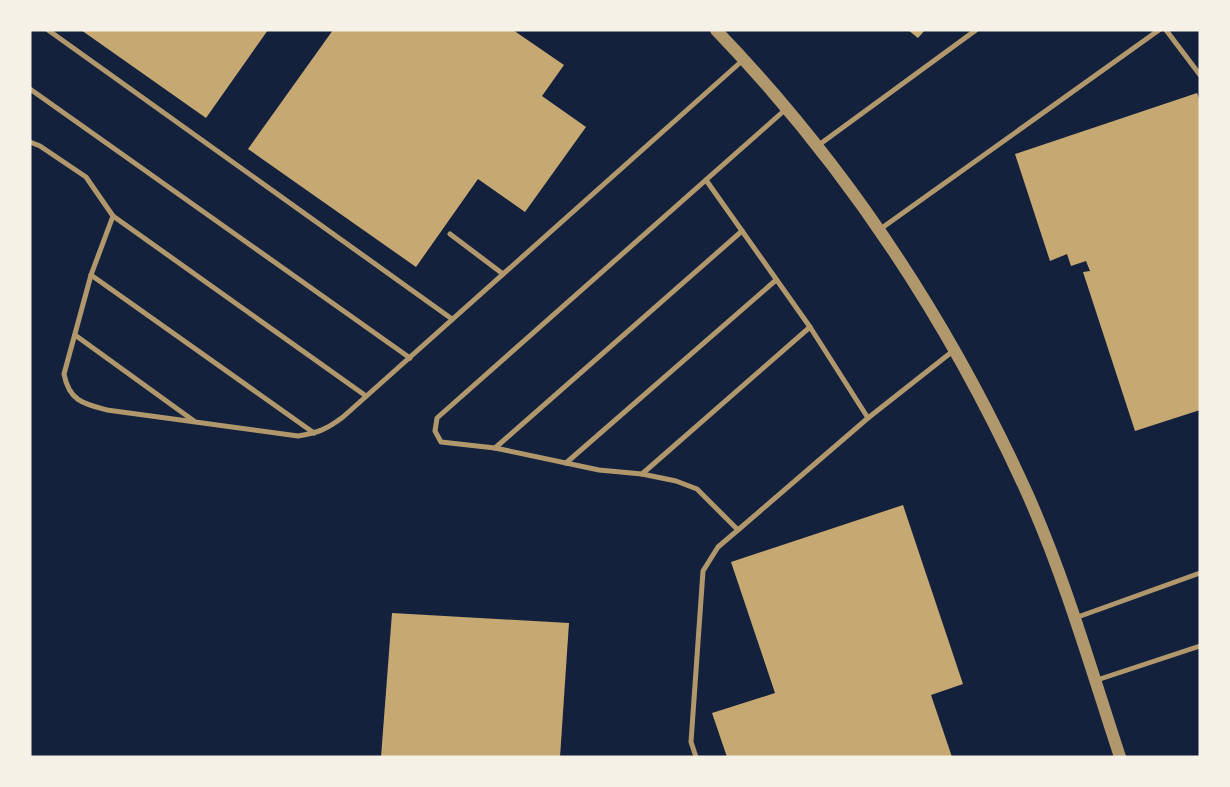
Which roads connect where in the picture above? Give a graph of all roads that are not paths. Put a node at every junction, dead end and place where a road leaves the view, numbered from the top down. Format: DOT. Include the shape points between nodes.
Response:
graph roads {
  1 [pos="48,30"];
  2 [pos="716,30"];
  3 [pos="976,30"];
  4 [pos="1159,30"];
  5 [pos="1166,30"];
  6 [pos="743,60"];
  7 [pos="1200,75"];
  8 [pos="30,89"];
  9 [pos="786,109"];
  10 [pos="30,142"];
  11 [pos="817,147"];
  12 [pos="706,180"];
  13 [pos="113,216"];
  14 [pos="879,230"];
  15 [pos="742,231"];
  16 [pos="450,234"];
  17 [pos="503,274"];
  18 [pos="90,275"];
  19 [pos="776,280"];
  20 [pos="453,319"];
  21 [pos="810,327"];
  22 [pos="75,335"];
  23 [pos="954,350"];
  24 [pos="410,358"];
  25 [pos="366,396"];
  26 [pos="868,418"];
  27 [pos="195,422"];
  28 [pos="314,433"];
  29 [pos="495,449"];
  30 [pos="566,463"];
  31 [pos="642,474"];
  32 [pos="738,530"];
  33 [pos="1200,573"];
  34 [pos="1074,618"];
  35 [pos="1200,646"];
  36 [pos="1095,681"];
  37 [pos="696,757"];
  38 [pos="1120,757"];
  1 -- 20 [label="lane"];
  2 -- 6 [label="street"];
  3 -- 11 [label="lane"];
  4 -- 14 [label="lane"];
  5 -- 7 [label="lane"];
  6 -- 9 [label="street"];
  6 -- 17 [label="lane"];
  8 -- 24 [label="lane"];
  9 -- 11 [label="street"];
  9 -- 12 [label="lane"];
  10 -- 13 [label="lane" via="86,177"];
  11 -- 14 [label="street"];
  12 -- 15 [label="lane"];
  12 -- 29 [label="lane" via="437,418 435,431 441,442"];
  13 -- 18 [label="lane"];
  13 -- 25 [label="lane"];
  14 -- 23 [label="street"];
  15 -- 19 [label="lane"];
  15 -- 29 [label="lane"];
  16 -- 17 [label="lane"];
  17 -- 20 [label="lane"];
  18 -- 22 [label="lane"];
  18 -- 28 [label="lane"];
  19 -- 21 [label="lane"];
  19 -- 30 [label="lane"];
  20 -- 24 [label="lane"];
  21 -- 26 [label="lane"];
  21 -- 31 [label="lane"];
  22 -- 27 [label="lane"];
  22 -- 27 [label="lane" via="64,374 74,397 107,410"];
  23 -- 26 [label="lane"];
  23 -- 34 [label="street" via="1028,495"];
  24 -- 25 [label="lane"];
  25 -- 28 [label="lane" via="328,428"];
  26 -- 32 [label="lane"];
  27 -- 28 [label="lane" via="298,436"];
  29 -- 30 [label="lane"];
  30 -- 31 [label="lane"];
  31 -- 32 [label="lane" via="698,489"];
  32 -- 37 [label="lane" via="718,547 703,571 691,743"];
  33 -- 34 [label="lane"];
  34 -- 36 [label="street"];
  35 -- 36 [label="lane"];
  36 -- 38 [label="street"];
}
